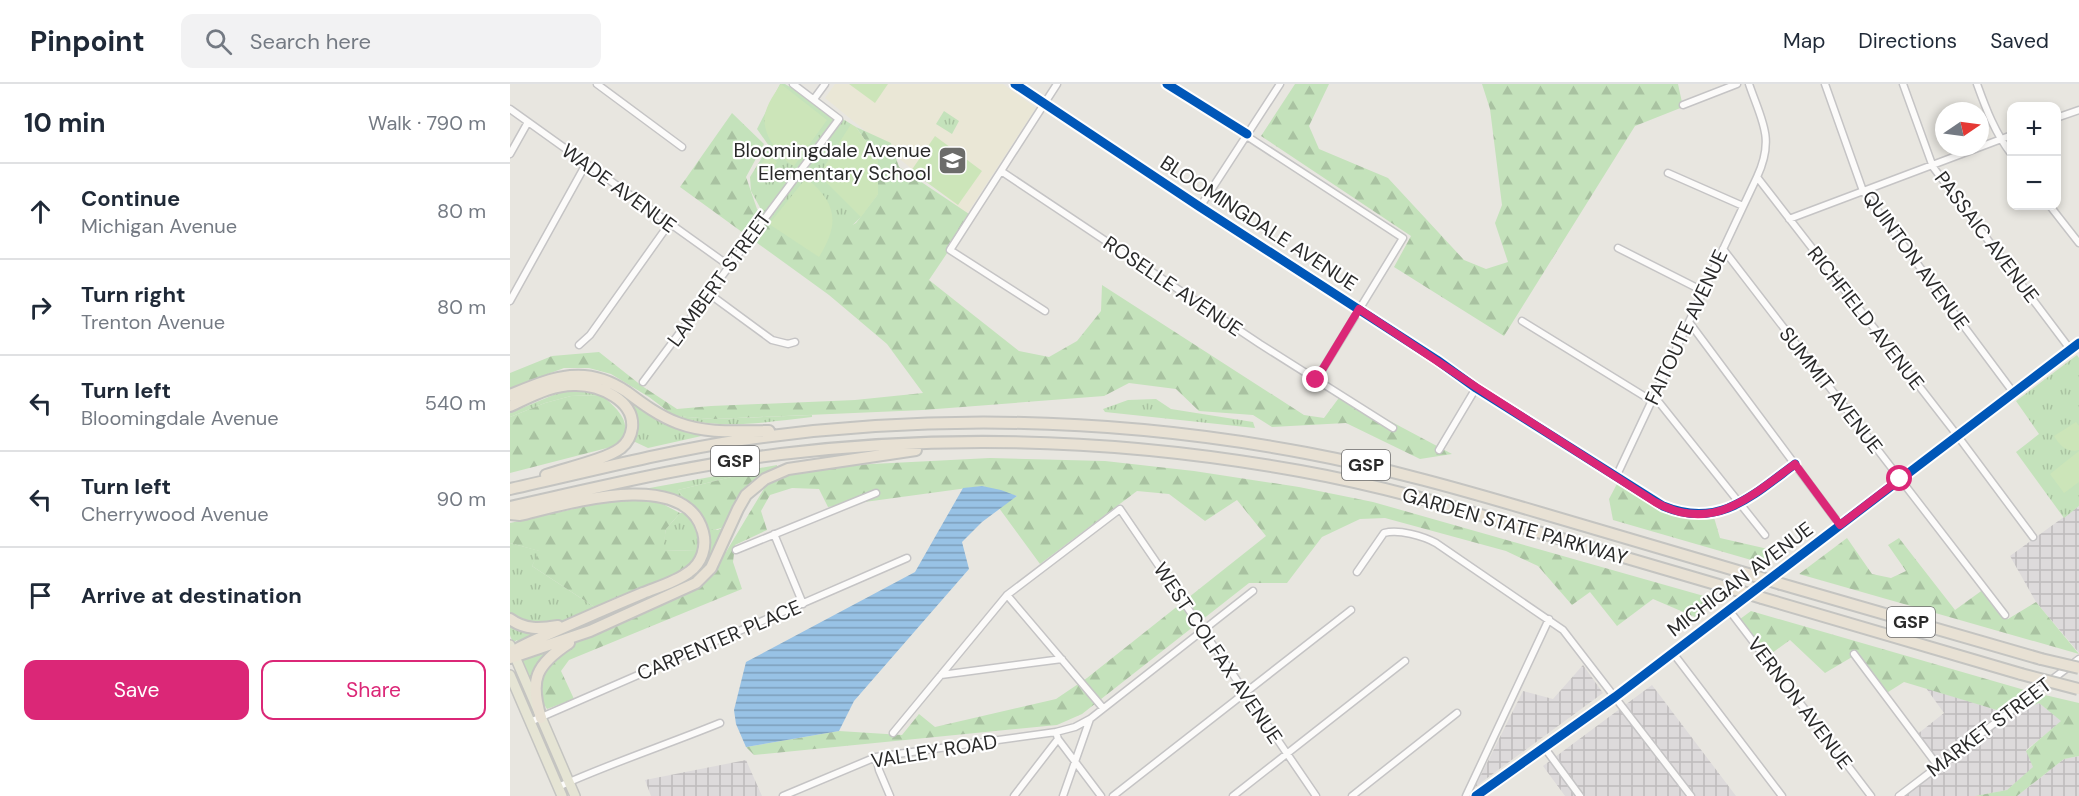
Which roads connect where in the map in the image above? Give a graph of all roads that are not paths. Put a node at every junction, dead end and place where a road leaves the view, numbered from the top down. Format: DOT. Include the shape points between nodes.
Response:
graph roads {
  1 [pos="597,84"];
  2 [pos="793,84"];
  3 [pos="825,84"];
  4 [pos="1015,84"];
  5 [pos="1057,84"];
  6 [pos="1167,84"];
  7 [pos="1280,84"];
  8 [pos="1737,84"];
  9 [pos="1749,84"];
  10 [pos="1825,84"];
  11 [pos="1903,84"];
  12 [pos="1977,84"];
  13 [pos="814,99"];
  14 [pos="1044,104"];
  15 [pos="1683,105"];
  16 [pos="510,109"];
  17 [pos="2079,110"];
  18 [pos="2061,116"];
  19 [pos="528,122"];
  20 [pos="1247,134"];
  21 [pos="2007,137"];
  22 [pos="2001,139"];
  23 [pos="682,147"];
  24 [pos="2007,148"];
  25 [pos="510,154"];
  26 [pos="586,164"];
  27 [pos="1933,165"];
  28 [pos="1001,171"];
  29 [pos="1668,172"];
  30 [pos="1757,177"];
  31 [pos="1863,191"];
  32 [pos="1743,206"];
  33 [pos="1200,207"];
  34 [pos="2053,210"];
  35 [pos="1789,219"];
  36 [pos="669,224"];
  37 [pos="2079,243"];
  38 [pos="1618,248"];
  39 [pos="1723,249"];
  40 [pos="728,265"];
  41 [pos="1703,291"];
  42 [pos="708,293"];
  43 [pos="510,301"];
  44 [pos="1359,309"];
  45 [pos="1045,311"];
  46 [pos="1522,321"];
  47 [pos="1689,322"];
  48 [pos="795,342"];
  49 [pos="2079,343"];
  50 [pos="579,345"];
  51 [pos="2070,349"];
  52 [pos="1316,380"];
  53 [pos="643,382"];
  54 [pos="1476,387"];
  55 [pos="2013,392"];
  56 [pos="510,395"];
  57 [pos="1653,398"];
  58 [pos="510,406"];
  59 [pos="1393,428"];
  60 [pos="826,430"];
  61 [pos="1957,435"];
  62 [pos="964,442"];
  63 [pos="1438,450"];
  64 [pos="1795,464"];
  65 [pos="1616,477"];
  66 [pos="1900,479"];
  67 [pos="510,488"];
  68 [pos="876,493"];
  69 [pos="1740,503"];
  70 [pos="510,507"];
  71 [pos="510,514"];
  72 [pos="1840,525"];
  73 [pos="774,534"];
  74 [pos="1765,535"];
  75 [pos="2033,537"];
  76 [pos="735,550"];
  77 [pos="907,558"];
  78 [pos="1357,572"];
  79 [pos="1254,591"];
  80 [pos="1007,595"];
  81 [pos="803,604"];
  82 [pos="1351,610"];
  83 [pos="1729,610"];
  84 [pos="2006,615"];
  85 [pos="510,619"];
  86 [pos="1549,619"];
  87 [pos="581,620"];
  88 [pos="1203,630"];
  89 [pos="590,631"];
  90 [pos="512,653"];
  91 [pos="1673,653"];
  92 [pos="1854,654"];
  93 [pos="1062,659"];
  94 [pos="2079,659"];
  95 [pos="1405,661"];
  96 [pos="2079,668"];
  97 [pos="510,675"];
  98 [pos="941,675"];
  99 [pos="2078,689"];
  100 [pos="1245,692"];
  101 [pos="1615,697"];
  102 [pos="1103,708"];
  103 [pos="1457,713"];
  104 [pos="541,717"];
  105 [pos="1090,719"];
  106 [pos="530,722"];
  107 [pos="720,723"];
  108 [pos="893,734"];
  109 [pos="1057,735"];
  110 [pos="1544,747"];
  111 [pos="1287,754"];
  112 [pos="876,757"];
  113 [pos="1075,763"];
  114 [pos="1938,766"];
  115 [pos="569,782"];
  116 [pos="560,792"];
  117 [pos="574,796"];
  118 [pos="783,796"];
  119 [pos="890,796"];
  120 [pos="1014,796"];
  121 [pos="1063,796"];
  122 [pos="1101,796"];
  123 [pos="1113,796"];
  124 [pos="1233,796"];
  125 [pos="1316,796"];
  126 [pos="1352,796"];
  127 [pos="1466,796"];
  128 [pos="1476,796"];
  129 [pos="1580,796"];
  130 [pos="1690,796"];
  131 [pos="1782,796"];
  132 [pos="1871,796"];
  133 [pos="1899,796"];
  1 -- 23 [label="street"];
  2 -- 13 [label="street"];
  3 -- 13 [label="street"];
  4 -- 14 [label="street, BLOOMINGDALE AVENUE"];
  5 -- 14 [label="street"];
  6 -- 20 [label="street"];
  7 -- 20 [label="street"];
  8 -- 15 [label="street"];
  9 -- 30 [label="street" via="1767,136 1765,157"];
  10 -- 31 [label="street, QUINTON AVENUE"];
  11 -- 27 [label="street, PASSAIC AVENUE"];
  12 -- 22 [label="street"];
  13 -- 40 [label="street, LAMBERT STREET" via="838,119"];
  14 -- 28 [label="street"];
  14 -- 33 [label="street, BLOOMINGDALE AVENUE"];
  16 -- 19 [label="street, WADE AVENUE"];
  17 -- 18 [label="street"];
  19 -- 25 [label="street"];
  19 -- 26 [label="street, WADE AVENUE"];
  20 -- 33 [label="street"];
  20 -- 44 [label="street" via="1402,238"];
  21 -- 22 [label="street"];
  22 -- 24 [label="street"];
  22 -- 27 [label="street"];
  26 -- 36 [label="street, WADE AVENUE"];
  26 -- 43 [label="street"];
  27 -- 31 [label="street"];
  27 -- 51 [label="street, PASSAIC AVENUE"];
  28 -- 45 [label="street" via="950,250"];
  28 -- 52 [label="street, ROSELLE AVENUE"];
  29 -- 32 [label="street"];
  30 -- 32 [label="street, FAITOUTE AVENUE"];
  30 -- 35 [label="street, RICHFIELD AVENUE"];
  31 -- 35 [label="street"];
  31 -- 55 [label="street, QUINTON AVENUE"];
  32 -- 39 [label="street, FAITOUTE AVENUE"];
  33 -- 44 [label="street, BLOOMINGDALE AVENUE"];
  34 -- 37 [label="street"];
  35 -- 61 [label="street, RICHFIELD AVENUE"];
  36 -- 40 [label="street, WADE AVENUE"];
  36 -- 50 [label="street"];
  38 -- 41 [label="street"];
  39 -- 41 [label="street, FAITOUTE AVENUE"];
  39 -- 66 [label="street, SUMMIT AVENUE"];
  40 -- 42 [label="street, LAMBERT STREET"];
  41 -- 47 [label="street, FAITOUTE AVENUE"];
  42 -- 48 [label="street" via="772,340"];
  42 -- 53 [label="street, LAMBERT STREET"];
  44 -- 52 [label="street"];
  44 -- 54 [label="street, BLOOMINGDALE AVENUE"];
  46 -- 57 [label="street"];
  47 -- 57 [label="street, FAITOUTE AVENUE"];
  47 -- 64 [label="street"];
  49 -- 51 [label="street, MICHIGAN AVENUE"];
  51 -- 55 [label="street, MICHIGAN AVENUE"];
  52 -- 59 [label="street, ROSELLE AVENUE"];
  54 -- 63 [label="street"];
  54 -- 65 [label="street, BLOOMINGDALE AVENUE"];
  55 -- 61 [label="street, MICHIGAN AVENUE"];
  56 -- 60 [label="highway" via="555,377 583,375 612,384 656,412 689,426 721,431"];
  57 -- 65 [label="street, FAITOUTE AVENUE"];
  57 -- 69 [label="street"];
  58 -- 67 [label="highway" via="563,386 585,386 618,399 628,411 632,426 628,441 613,453"];
  60 -- 67 [label="highway, GARDEN STATE PARKWAY / GSP" via="715,445"];
  60 -- 96 [label="highway, GARDEN STATE PARKWAY / GSP, bridge" via="929,424 1055,424 1162,432 1323,456 1407,475"];
  61 -- 66 [label="street, MICHIGAN AVENUE"];
  61 -- 75 [label="street, RICHFIELD AVENUE"];
  62 -- 70 [label="highway, GARDEN STATE PARKWAY / GSP" via="759,457"];
  62 -- 89 [label="highway" via="774,474 757,484 743,500 714,563 700,580"];
  62 -- 99 [label="highway, GARDEN STATE PARKWAY / GSP, bridge" via="1121,447 1211,457 1368,485"];
  64 -- 69 [label="street, BLOOMINGDALE AVENUE"];
  64 -- 72 [label="street"];
  65 -- 69 [label="street, BLOOMINGDALE AVENUE" via="1679,512 1714,513"];
  66 -- 72 [label="street, MICHIGAN AVENUE"];
  66 -- 84 [label="street, SUMMIT AVENUE"];
  68 -- 73 [label="street"];
  69 -- 74 [label="street"];
  71 -- 87 [label="highway" via="634,494 676,503 698,520 704,549 691,571"];
  72 -- 83 [label="street, MICHIGAN AVENUE"];
  73 -- 76 [label="street"];
  73 -- 81 [label="street"];
  77 -- 81 [label="street, CARPENTER PLACE"];
  78 -- 86 [label="street" via="1384,533 1420,537 1436,543"];
  79 -- 88 [label="street"];
  80 -- 88 [label="street, WEST COLFAX AVENUE" via="1120,509"];
  80 -- 93 [label="street"];
  80 -- 98 [label="street"];
  81 -- 104 [label="street, CARPENTER PLACE"];
  82 -- 100 [label="street"];
  83 -- 91 [label="street, MICHIGAN AVENUE"];
  83 -- 132 [label="street, VERNON AVENUE"];
  85 -- 87 [label="highway" via="535,628"];
  86 -- 101 [label="street" via="1563,630"];
  86 -- 127 [label="street"];
  87 -- 90 [label="highway"];
  88 -- 100 [label="street, WEST COLFAX AVENUE"];
  88 -- 102 [label="street"];
  89 -- 90 [label="highway"];
  89 -- 104 [label="highway" via="562,647 540,669 535,686"];
  90 -- 104 [label="main road"];
  91 -- 101 [label="street, MICHIGAN AVENUE"];
  91 -- 131 [label="street"];
  92 -- 114 [label="street"];
  93 -- 98 [label="street"];
  93 -- 102 [label="street"];
  94 -- 114 [label="street, MARKET STREET"];
  95 -- 111 [label="street"];
  97 -- 106 [label="main road"];
  98 -- 108 [label="street"];
  100 -- 111 [label="street, WEST COLFAX AVENUE"];
  100 -- 123 [label="street"];
  101 -- 110 [label="street, MICHIGAN AVENUE"];
  101 -- 130 [label="street"];
  102 -- 105 [label="street"];
  103 -- 126 [label="street"];
  104 -- 106 [label="street, CARPENTER PLACE"];
  104 -- 115 [label="main road"];
  105 -- 109 [label="street, VALLEY ROAD"];
  105 -- 113 [label="street"];
  106 -- 116 [label="main road"];
  107 -- 115 [label="street"];
  109 -- 112 [label="street, VALLEY ROAD"];
  109 -- 113 [label="street"];
  109 -- 120 [label="street"];
  110 -- 128 [label="street, MICHIGAN AVENUE"];
  110 -- 129 [label="street"];
  111 -- 124 [label="street"];
  111 -- 125 [label="street, WEST COLFAX AVENUE"];
  112 -- 118 [label="street, VALLEY ROAD"];
  112 -- 119 [label="street"];
  113 -- 121 [label="street"];
  113 -- 122 [label="street"];
  114 -- 133 [label="street, MARKET STREET"];
  115 -- 116 [label="street"];
  115 -- 117 [label="main road"];
}
